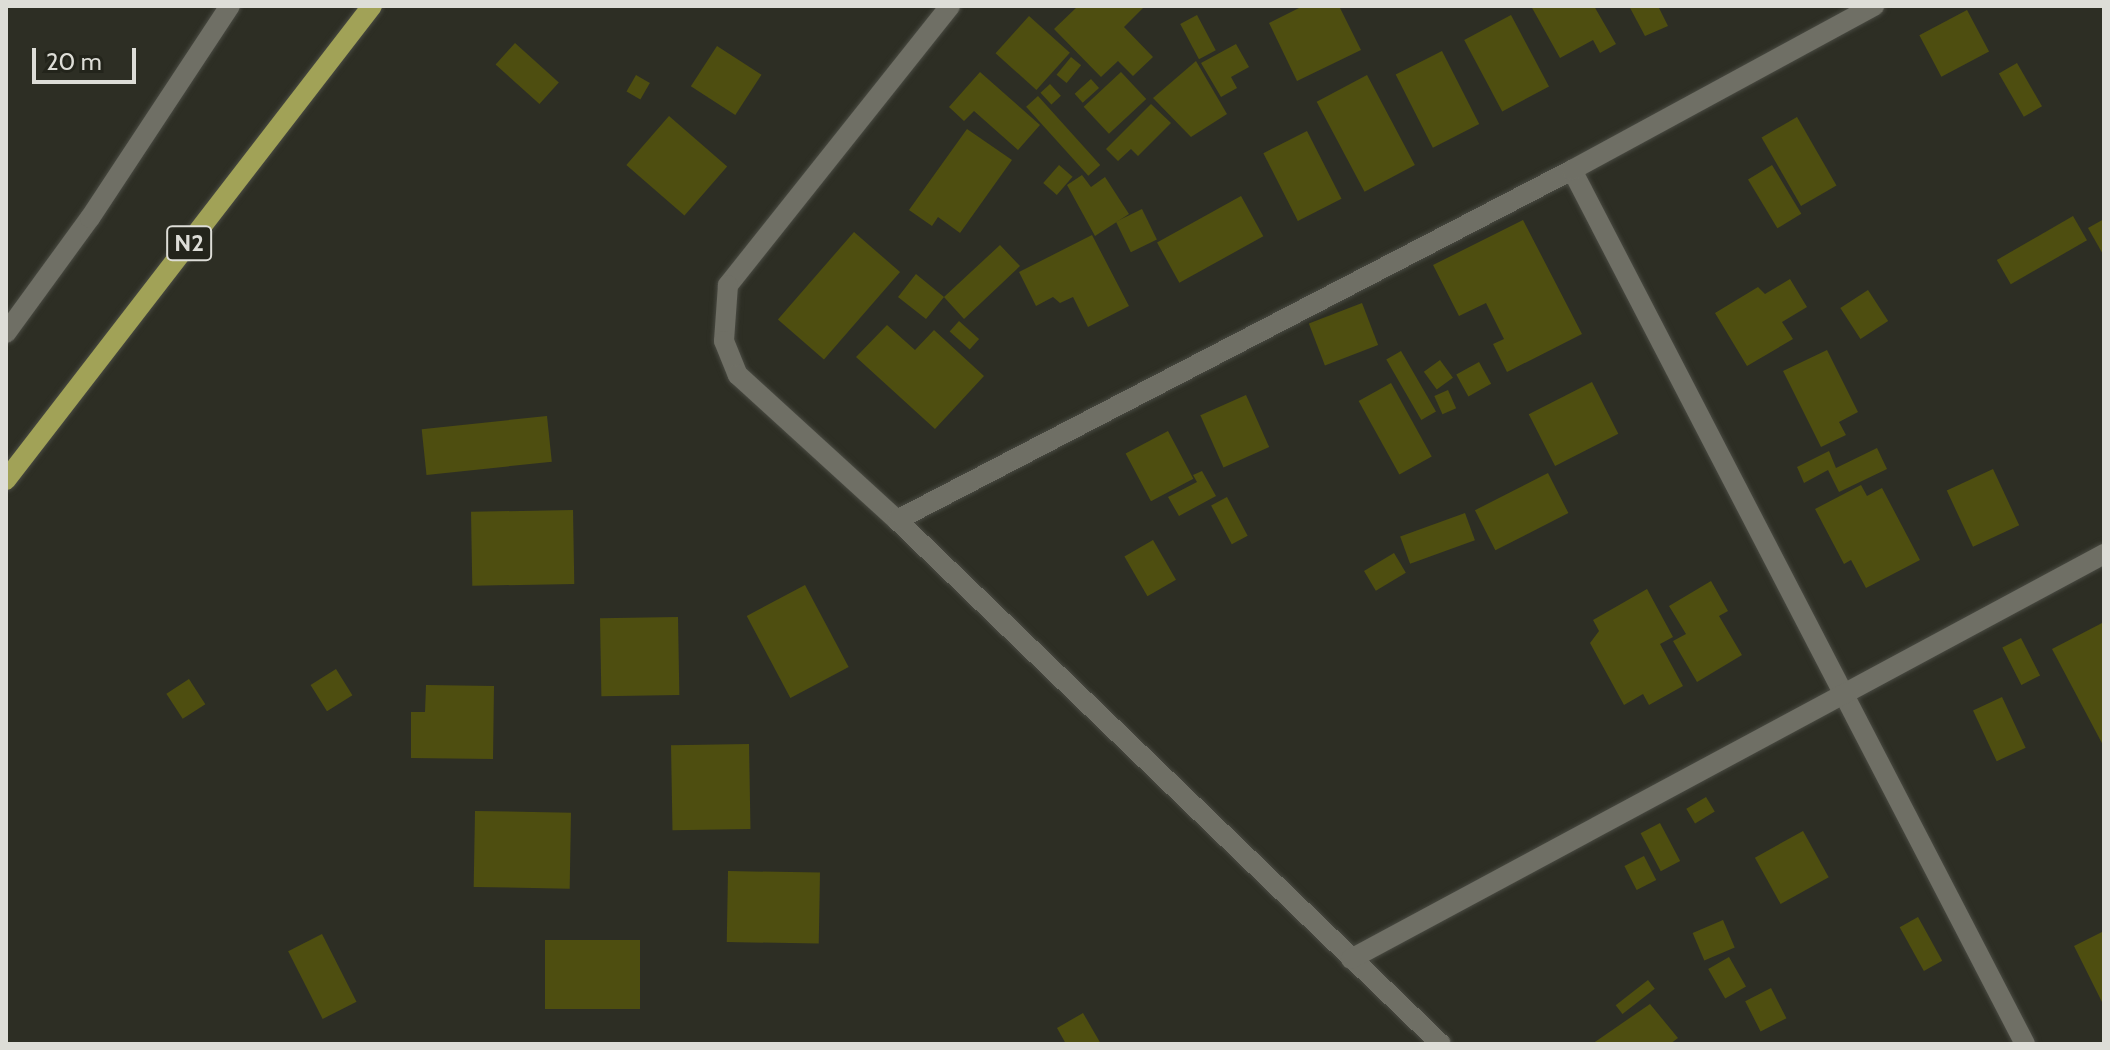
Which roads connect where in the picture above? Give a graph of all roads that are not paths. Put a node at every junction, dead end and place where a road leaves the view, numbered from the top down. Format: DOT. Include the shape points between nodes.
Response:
graph roads {
  1 [pos="230,6"];
  2 [pos="372,6"];
  3 [pos="950,6"];
  4 [pos="1874,6"];
  5 [pos="1572,170"];
  6 [pos="6,333"];
  7 [pos="6,480"];
  8 [pos="897,520"];
  9 [pos="2104,554"];
  10 [pos="1842,692"];
  11 [pos="1351,959"];
  12 [pos="1441,1044"];
  13 [pos="2025,1044"];
  1 -- 6 [label="street" via="90,218"];
  2 -- 7 [label="main road, N2"];
  3 -- 8 [label="street" via="728,285 722,313 724,341 738,375"];
  4 -- 5 [label="street"];
  5 -- 8 [label="street"];
  5 -- 10 [label="street"];
  8 -- 11 [label="street"];
  9 -- 10 [label="street"];
  10 -- 11 [label="street"];
  10 -- 13 [label="street"];
  11 -- 12 [label="street"];
}
